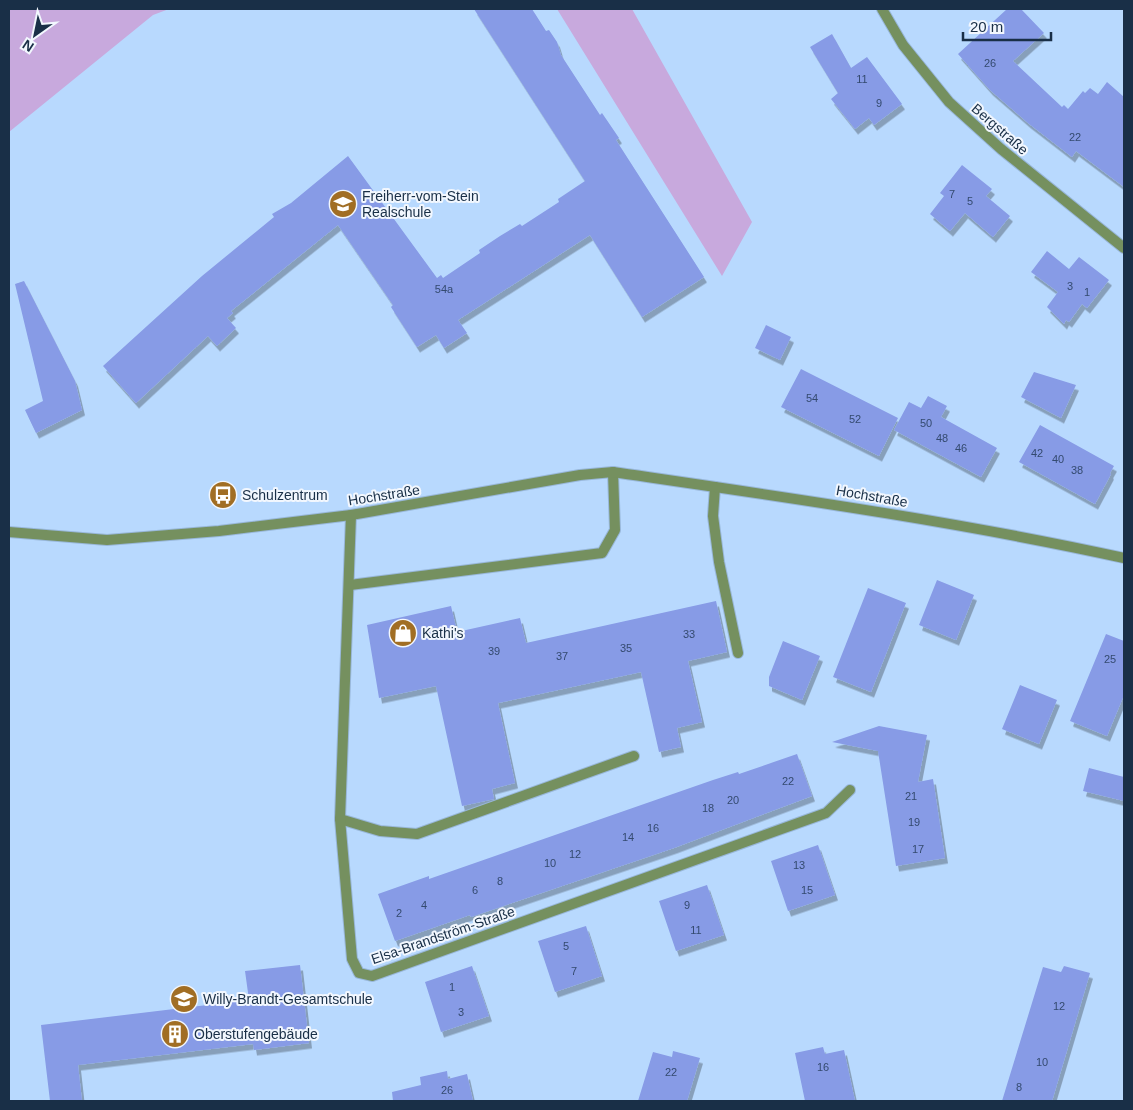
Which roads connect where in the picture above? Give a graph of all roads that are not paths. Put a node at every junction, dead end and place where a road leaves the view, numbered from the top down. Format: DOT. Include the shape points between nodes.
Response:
graph roads {
  1 [pos="882,9"];
  2 [pos="1124,248"];
  3 [pos="614,472"];
  4 [pos="714,487"];
  5 [pos="351,515"];
  6 [pos="9,532"];
  7 [pos="1124,558"];
  8 [pos="350,585"];
  9 [pos="738,653"];
  10 [pos="634,756"];
  11 [pos="850,790"];
  12 [pos="340,819"];
  1 -- 2 [label="street, Bergstraße" via="903,45 949,102 1001,149"];
  3 -- 4 [label="street, Hochstraße"];
  3 -- 5 [label="street, Hochstraße" via="580,475"];
  3 -- 8 [label="street" via="615,530 602,553"];
  4 -- 7 [label="street, Hochstraße" via="823,502 1036,539"];
  4 -- 9 [label="street" via="713,516 719,562"];
  5 -- 6 [label="street, Hochstraße" via="220,531 107,540"];
  5 -- 8 [label="street, Elsa-Brandström-Straße"];
  8 -- 12 [label="street, Elsa-Brandström-Straße"];
  10 -- 12 [label="street" via="416,834 380,831"];
  11 -- 12 [label="street, Elsa-Brandström-Straße" via="826,813 372,976 359,973 352,959"];
}
